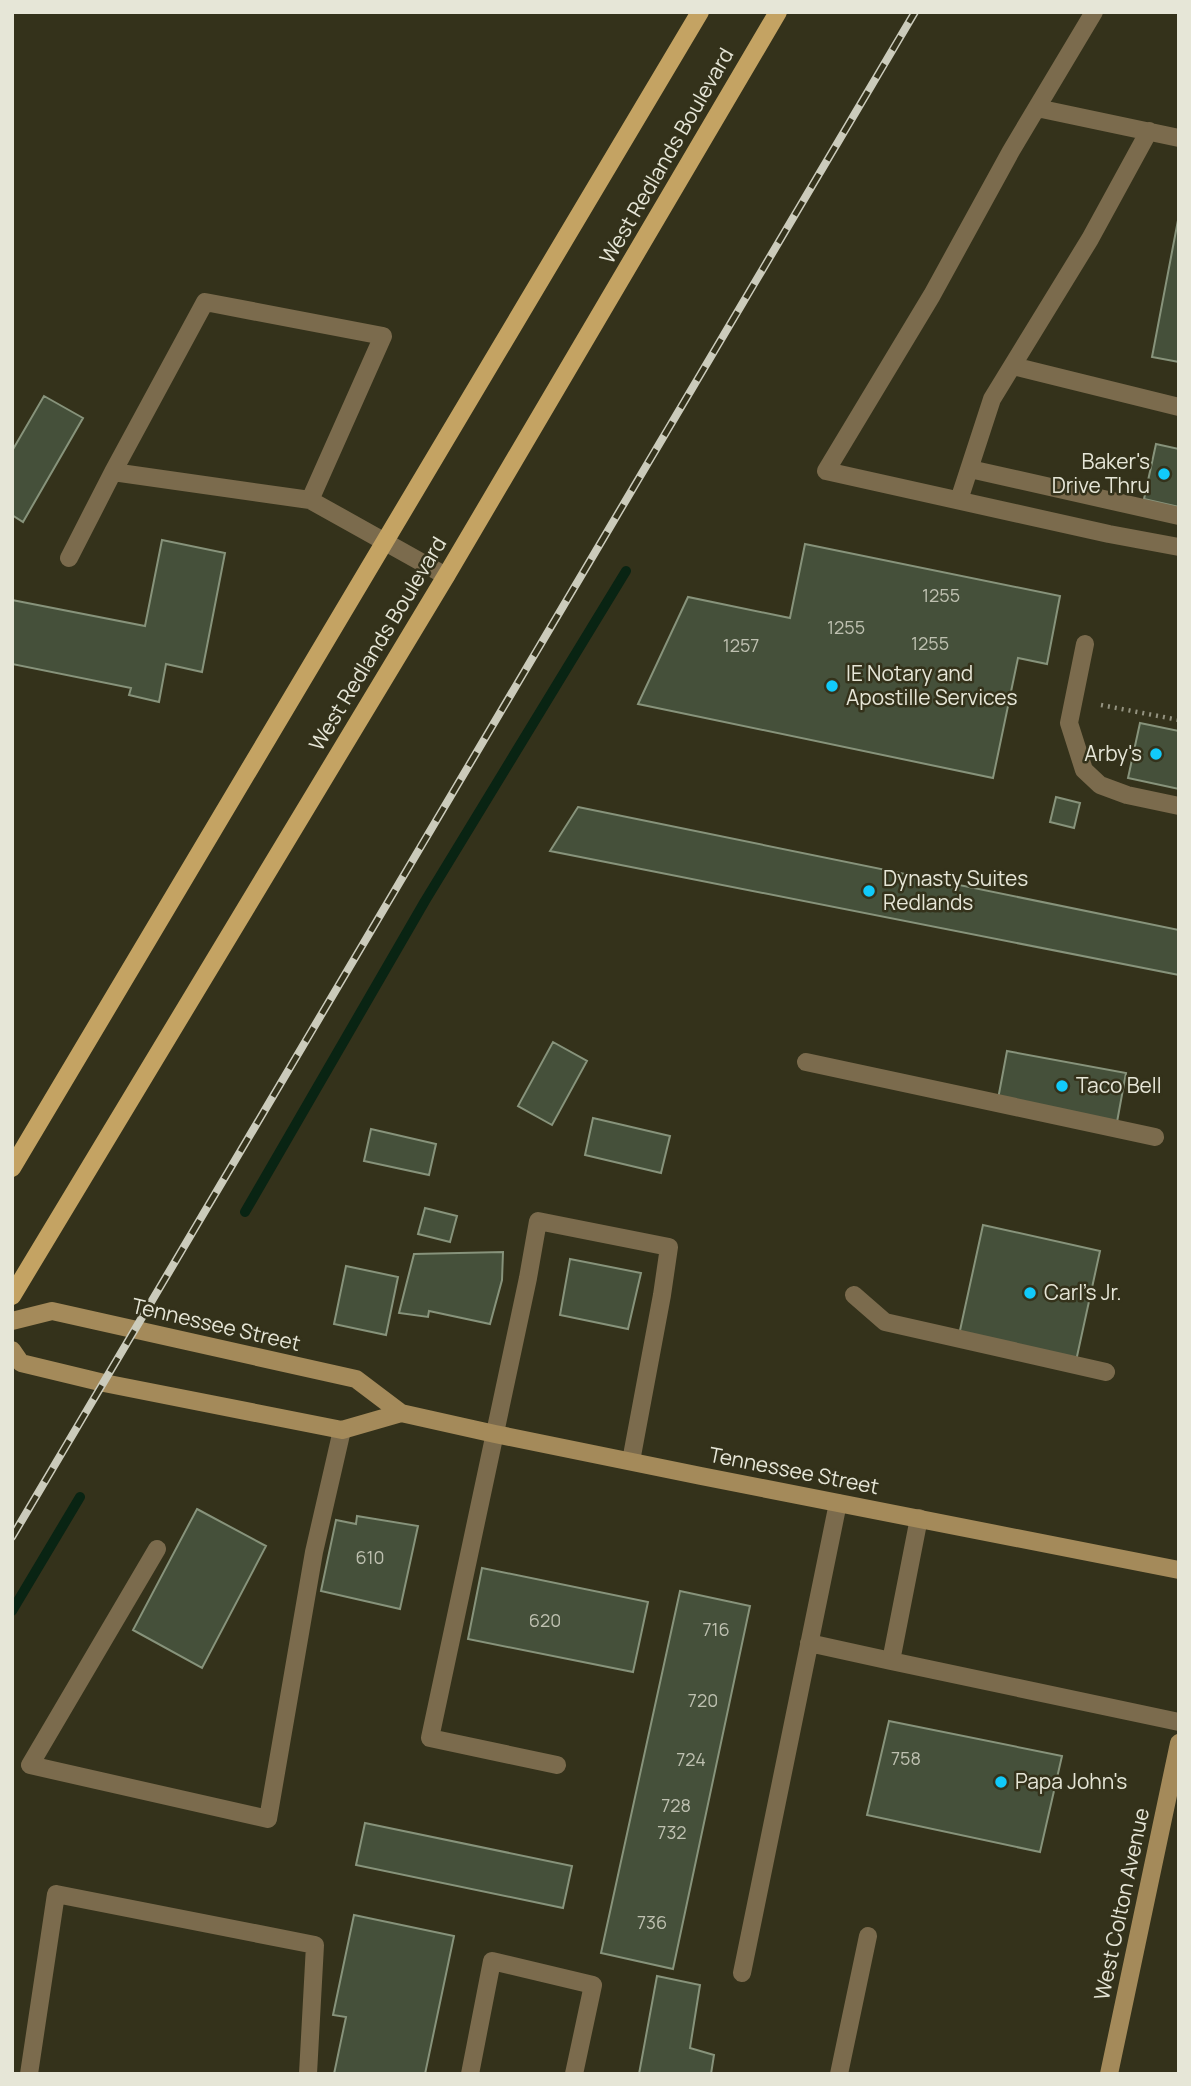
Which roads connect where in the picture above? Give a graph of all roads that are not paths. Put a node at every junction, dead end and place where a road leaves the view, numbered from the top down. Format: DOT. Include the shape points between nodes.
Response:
graph roads {
  1 [pos="700,12"];
  2 [pos="778,12"];
  3 [pos="1094,12"];
  4 [pos="1037,108"];
  5 [pos="1149,131"];
  6 [pos="1179,138"];
  7 [pos="1013,366"];
  8 [pos="1179,407"];
  9 [pos="970,469"];
  10 [pos="113,472"];
  11 [pos="310,500"];
  12 [pos="959,500"];
  13 [pos="1179,516"];
  14 [pos="386,541"];
  15 [pos="1179,547"];
  16 [pos="69,558"];
  17 [pos="446,576"];
  18 [pos="1085,644"];
  19 [pos="1179,806"];
  20 [pos="806,1062"];
  21 [pos="1156,1137"];
  22 [pos="12,1168"];
  23 [pos="854,1295"];
  24 [pos="12,1296"];
  25 [pos="12,1321"];
  26 [pos="12,1350"];
  27 [pos="1106,1372"];
  28 [pos="401,1413"];
  29 [pos="342,1430"];
  30 [pos="495,1434"];
  31 [pos="631,1461"];
  32 [pos="838,1503"];
  33 [pos="919,1518"];
  34 [pos="158,1549"];
  35 [pos="1179,1570"];
  36 [pos="809,1643"];
  37 [pos="891,1661"];
  38 [pos="1179,1722"];
  39 [pos="1179,1743"];
  40 [pos="557,1765"];
  41 [pos="868,1936"];
  42 [pos="742,1973"];
  43 [pos="29,2074"];
  44 [pos="308,2074"];
  45 [pos="470,2074"];
  46 [pos="574,2074"];
  47 [pos="839,2074"];
  48 [pos="1109,2074"];
  1 -- 14 [label="main road, West Redlands Boulevard"];
  2 -- 17 [label="main road, West Redlands Boulevard"];
  3 -- 4 [label="lane"];
  4 -- 5 [label="lane"];
  4 -- 12 [label="lane" via="826,471"];
  5 -- 6 [label="lane"];
  5 -- 7 [label="lane"];
  7 -- 8 [label="lane"];
  7 -- 9 [label="lane" via="992,399"];
  9 -- 12 [label="lane"];
  9 -- 13 [label="lane"];
  10 -- 11 [label="lane"];
  10 -- 11 [label="lane" via="205,302 383,336"];
  10 -- 16 [label="lane"];
  11 -- 14 [label="lane"];
  12 -- 15 [label="lane"];
  14 -- 17 [label="lane"];
  14 -- 22 [label="main road, West Redlands Boulevard"];
  17 -- 24 [label="main road, West Redlands Boulevard"];
  18 -- 19 [label="lane" via="1069,723 1084,770 1100,785"];
  20 -- 21 [label="lane"];
  23 -- 27 [label="lane" via="886,1322"];
  25 -- 28 [label="main road, Tennessee Street" via="52,1311 356,1379"];
  26 -- 29 [label="main road, Tennessee Street" via="21,1363"];
  28 -- 29 [label="main road, Tennessee Street"];
  28 -- 30 [label="main road, Tennessee Street"];
  29 -- 34 [label="lane" via="314,1552 268,1819 30,1765"];
  30 -- 31 [label="main road, Tennessee Street"];
  30 -- 31 [label="lane" via="538,1221 656,1244 669,1247"];
  30 -- 40 [label="lane" via="430,1738"];
  31 -- 32 [label="main road, Tennessee Street"];
  32 -- 33 [label="main road, Tennessee Street"];
  32 -- 36 [label="lane"];
  33 -- 35 [label="main road, Tennessee Street"];
  33 -- 37 [label="lane"];
  36 -- 37 [label="lane"];
  36 -- 42 [label="lane"];
  37 -- 38 [label="lane"];
  39 -- 48 [label="main road, West Colton Avenue"];
  41 -- 47 [label="lane"];
  43 -- 44 [label="lane" via="57,1894 315,1945"];
  45 -- 46 [label="lane" via="492,1961 593,1985"];
}
